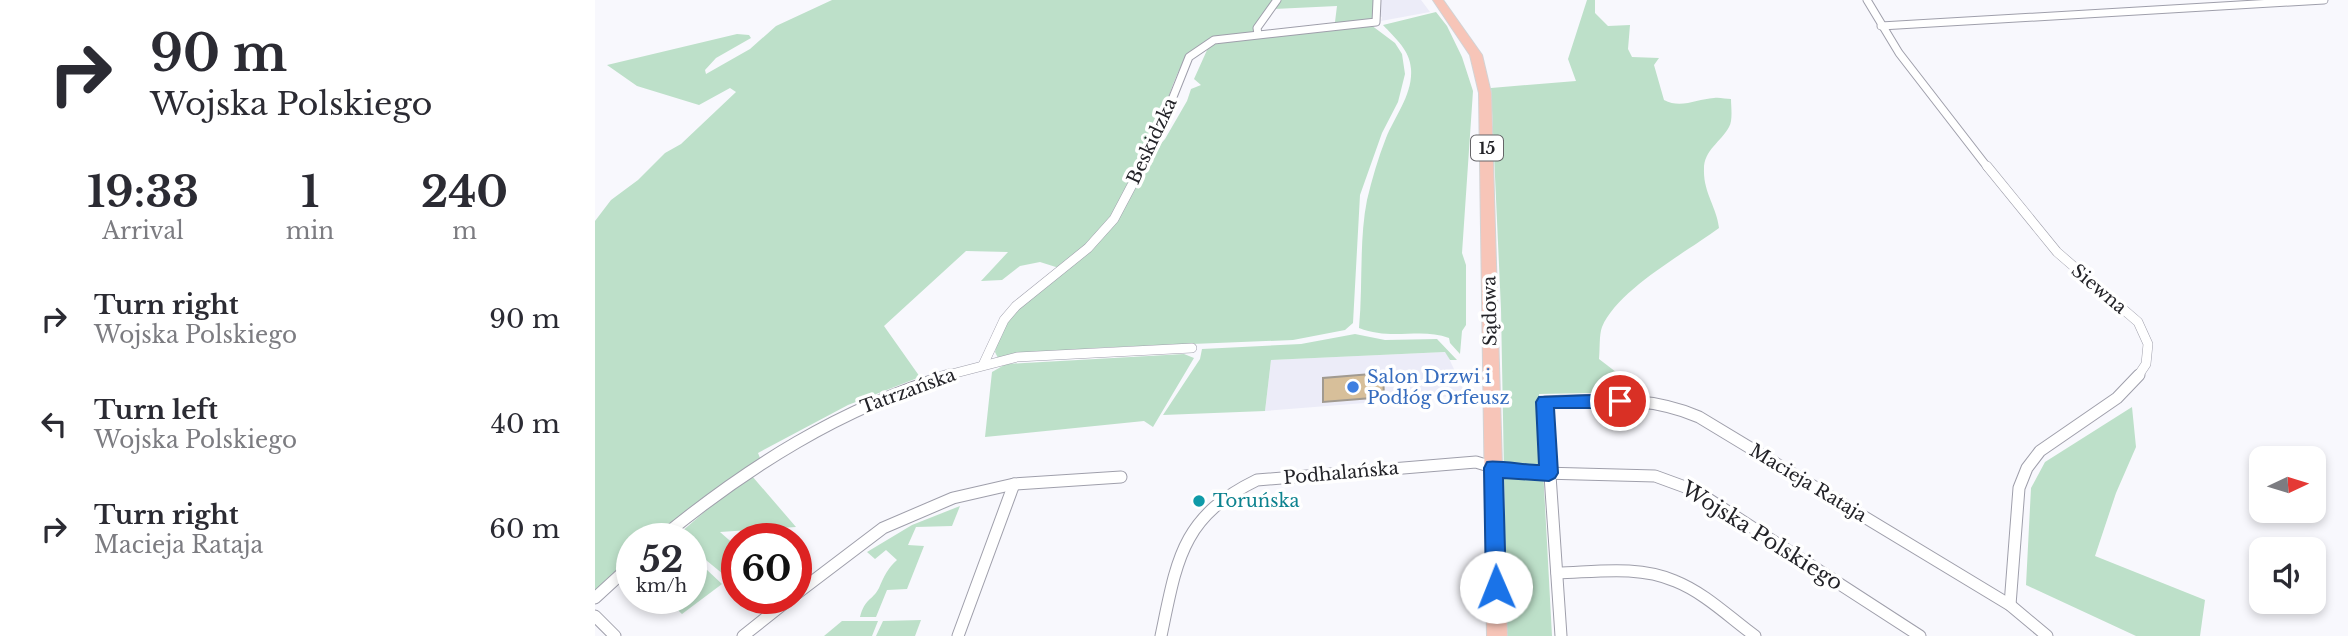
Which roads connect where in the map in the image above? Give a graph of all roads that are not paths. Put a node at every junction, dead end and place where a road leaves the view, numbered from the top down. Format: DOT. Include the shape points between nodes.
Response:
graph roads {
  1 [pos="1277,0"];
  2 [pos="1377,0"];
  3 [pos="1438,0"];
  4 [pos="1867,0"];
  5 [pos="2324,0"];
  6 [pos="2244,2"];
  7 [pos="1881,26"];
  8 [pos="1258,34"];
  9 [pos="1192,348"];
  10 [pos="983,365"];
  11 [pos="1494,468"];
  12 [pos="1549,473"];
  13 [pos="1121,477"];
  14 [pos="1014,484"];
  15 [pos="681,523"];
  16 [pos="1557,573"];
  17 [pos="616,579"];
  18 [pos="812,582"];
  19 [pos="595,598"];
  20 [pos="2010,605"];
  21 [pos="771,614"];
  22 [pos="595,616"];
  23 [pos="615,636"];
  24 [pos="743,636"];
  25 [pos="958,636"];
  26 [pos="1161,636"];
  27 [pos="1497,636"];
  28 [pos="1561,636"];
  29 [pos="1755,636"];
  30 [pos="1920,636"];
  31 [pos="2047,636"];
  1 -- 8 [label="street" via="1257,28"];
  2 -- 8 [label="street, Beskidzka" via="1377,22"];
  3 -- 11 [label="main road, Sądowa / 15" via="1476,55 1485,93"];
  4 -- 7 [label="street"];
  5 -- 6 [label="street"];
  6 -- 7 [label="street"];
  7 -- 20 [label="street, Siewna" via="2035,228 2058,254 2132,316 2149,349 2148,363 2133,383 2095,416 2042,449 2024,470"];
  8 -- 10 [label="street, Beskidzka" via="1214,40 1188,57 1157,137 1114,219 1088,248 1016,306 996,334"];
  9 -- 10 [label="street, Tatrzańska" via="1014,357"];
  10 -- 15 [label="street, Tatrzańska" via="926,380 849,412 745,474"];
  11 -- 12 [label="street, Wojska Polskiego"];
  11 -- 26 [label="street, Podhalańska" via="1476,462 1257,480 1238,487 1195,524 1179,554"];
  11 -- 27 [label="main road, Sądowa / 15"];
  12 -- 16 [label="street"];
  12 -- 20 [label="street, Macieja Rataja" via="1545,402 1644,401 1680,407"];
  12 -- 30 [label="street, Wojska Polskiego" via="1672,480"];
  13 -- 14 [label="street"];
  14 -- 18 [label="street" via="953,498 883,528"];
  14 -- 25 [label="street"];
  16 -- 28 [label="street"];
  16 -- 29 [label="street" via="1667,577"];
  17 -- 19 [label="street"];
  20 -- 31 [label="street, Macieja Rataja"];
  21 -- 24 [label="street"];
  22 -- 23 [label="street"];
}
